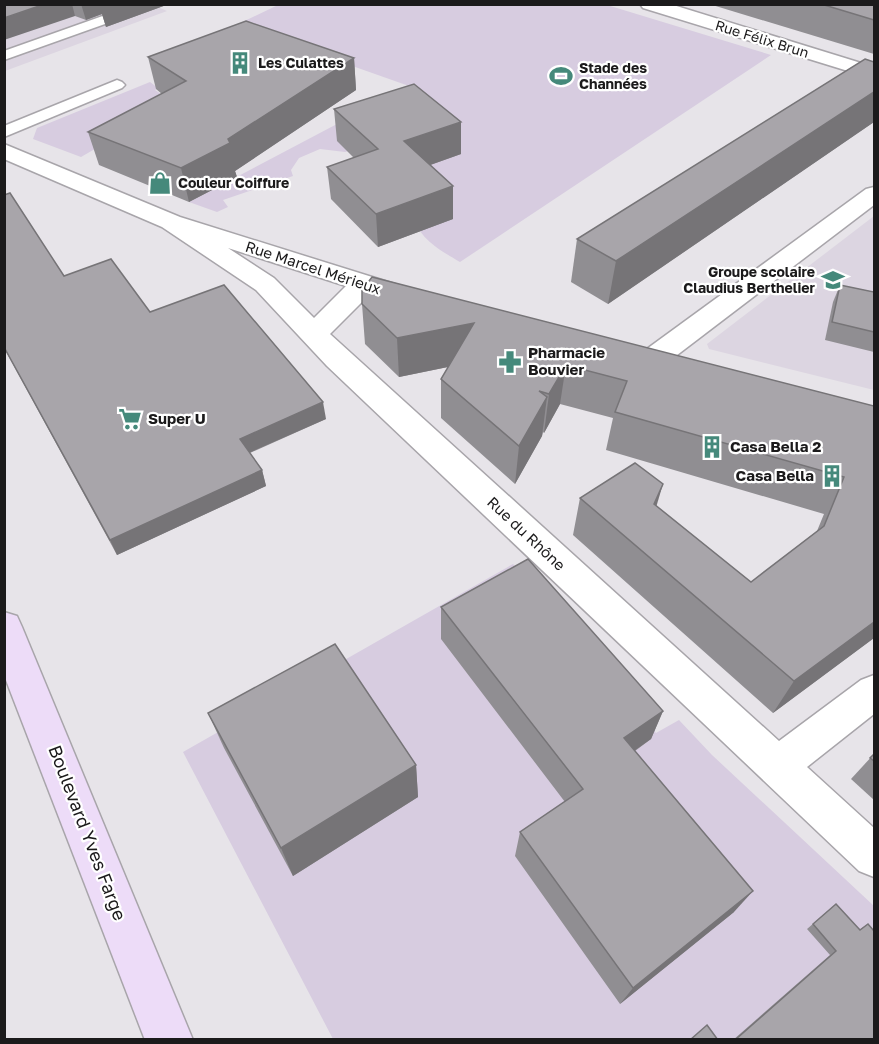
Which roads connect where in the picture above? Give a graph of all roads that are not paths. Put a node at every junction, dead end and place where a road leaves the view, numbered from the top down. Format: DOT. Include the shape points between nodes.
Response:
graph roads {
  1 [pos="649,4"];
  2 [pos="128,11"];
  3 [pos="4,56"];
  4 [pos="874,73"];
  5 [pos="117,85"];
  6 [pos="4,132"];
  7 [pos="4,151"];
  8 [pos="874,194"];
  9 [pos="171,222"];
  10 [pos="364,284"];
  11 [pos="431,303"];
  12 [pos="314,335"];
  13 [pos="683,366"];
  14 [pos="4,627"];
  15 [pos="874,692"];
  16 [pos="778,766"];
  17 [pos="874,856"];
  18 [pos="169,1040"];
  1 -- 4 [label="street, Rue Félix Brun"];
  2 -- 3 [label="lane"];
  5 -- 6 [label="lane"];
  7 -- 9 [label="street, Rue Marcel Mérieux"];
  8 -- 13 [label="street" via="643,355"];
  9 -- 10 [label="street, Rue Marcel Mérieux"];
  9 -- 12 [label="street, Rue du Rhône" via="265,284"];
  10 -- 11 [label="street, Rue Marcel Mérieux"];
  10 -- 12 [label="street"];
  12 -- 16 [label="street, Rue du Rhône"];
  14 -- 18 [label="street, Boulevard Yves Farge"];
  15 -- 16 [label="street"];
  16 -- 17 [label="street, Rue du Rhône"];
}
